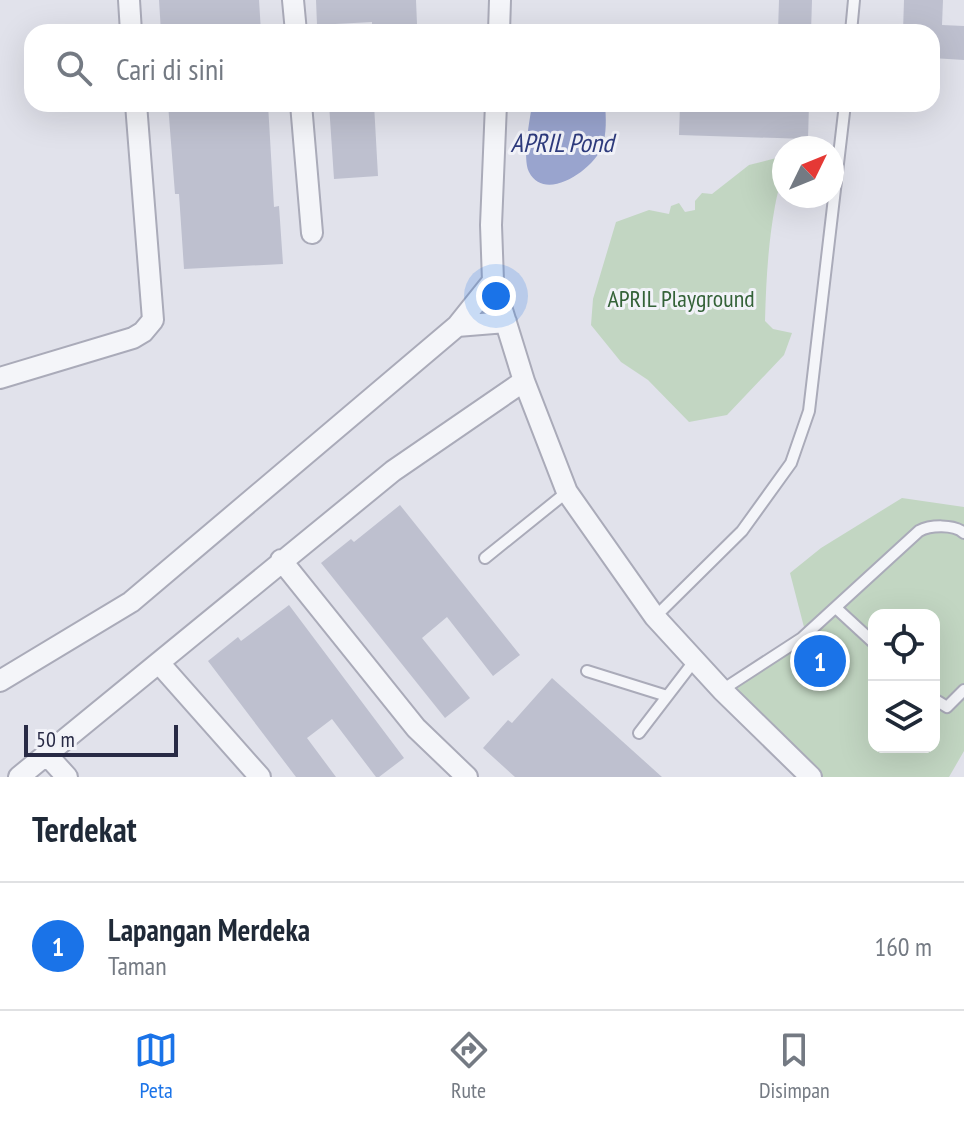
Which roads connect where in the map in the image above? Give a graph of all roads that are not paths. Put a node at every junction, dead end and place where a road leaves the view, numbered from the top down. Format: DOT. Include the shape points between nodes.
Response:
graph roads {
  1 [pos="129,0"];
  2 [pos="293,0"];
  3 [pos="500,0"];
  4 [pos="854,0"];
  5 [pos="130,24"];
  6 [pos="295,24"];
  7 [pos="499,24"];
  8 [pos="852,24"];
  9 [pos="137,112"];
  10 [pos="302,112"];
  11 [pos="496,112"];
  12 [pos="844,112"];
  13 [pos="312,233"];
  14 [pos="493,281"];
  15 [pos="506,322"];
  16 [pos="457,326"];
  17 [pos="0,378"];
  18 [pos="524,381"];
  19 [pos="567,492"];
  20 [pos="964,533"];
  21 [pos="485,558"];
  22 [pos="281,560"];
  23 [pos="836,608"];
  24 [pos="655,617"];
  25 [pos="868,637"];
  26 [pos="695,660"];
  27 [pos="159,663"];
  28 [pos="587,671"];
  29 [pos="0,681"];
  30 [pos="722,690"];
  31 [pos="964,690"];
  32 [pos="667,696"];
  33 [pos="940,705"];
  34 [pos="639,733"];
  35 [pos="46,754"];
  36 [pos="19,777"];
  37 [pos="67,777"];
  38 [pos="260,777"];
  39 [pos="467,777"];
  40 [pos="811,777"];
  1 -- 5 [label="street"];
  2 -- 6 [label="street"];
  3 -- 7 [label="street"];
  4 -- 8 [label="lane"];
  9 -- 17 [label="street" via="153,320 133,338"];
  10 -- 13 [label="street"];
  11 -- 14 [label="street"];
  12 -- 24 [label="lane" via="809,411 791,463 742,531"];
  14 -- 15 [label="street"];
  14 -- 16 [label="street"];
  15 -- 16 [label="street"];
  15 -- 18 [label="street"];
  16 -- 29 [label="street" via="131,602"];
  18 -- 19 [label="street"];
  18 -- 22 [label="street" via="393,471"];
  19 -- 21 [label="lane"];
  19 -- 24 [label="street"];
  20 -- 23 [label="lane" via="958,528 919,531"];
  22 -- 27 [label="street"];
  22 -- 39 [label="street" via="416,728"];
  23 -- 25 [label="lane"];
  23 -- 30 [label="lane" via="802,638"];
  24 -- 26 [label="street"];
  26 -- 30 [label="street"];
  26 -- 32 [label="lane"];
  27 -- 35 [label="street"];
  27 -- 38 [label="street"];
  28 -- 32 [label="lane"];
  30 -- 40 [label="street"];
  31 -- 33 [label="lane" via="947,707"];
  32 -- 34 [label="lane"];
  35 -- 36 [label="street"];
  35 -- 37 [label="street"];
}
